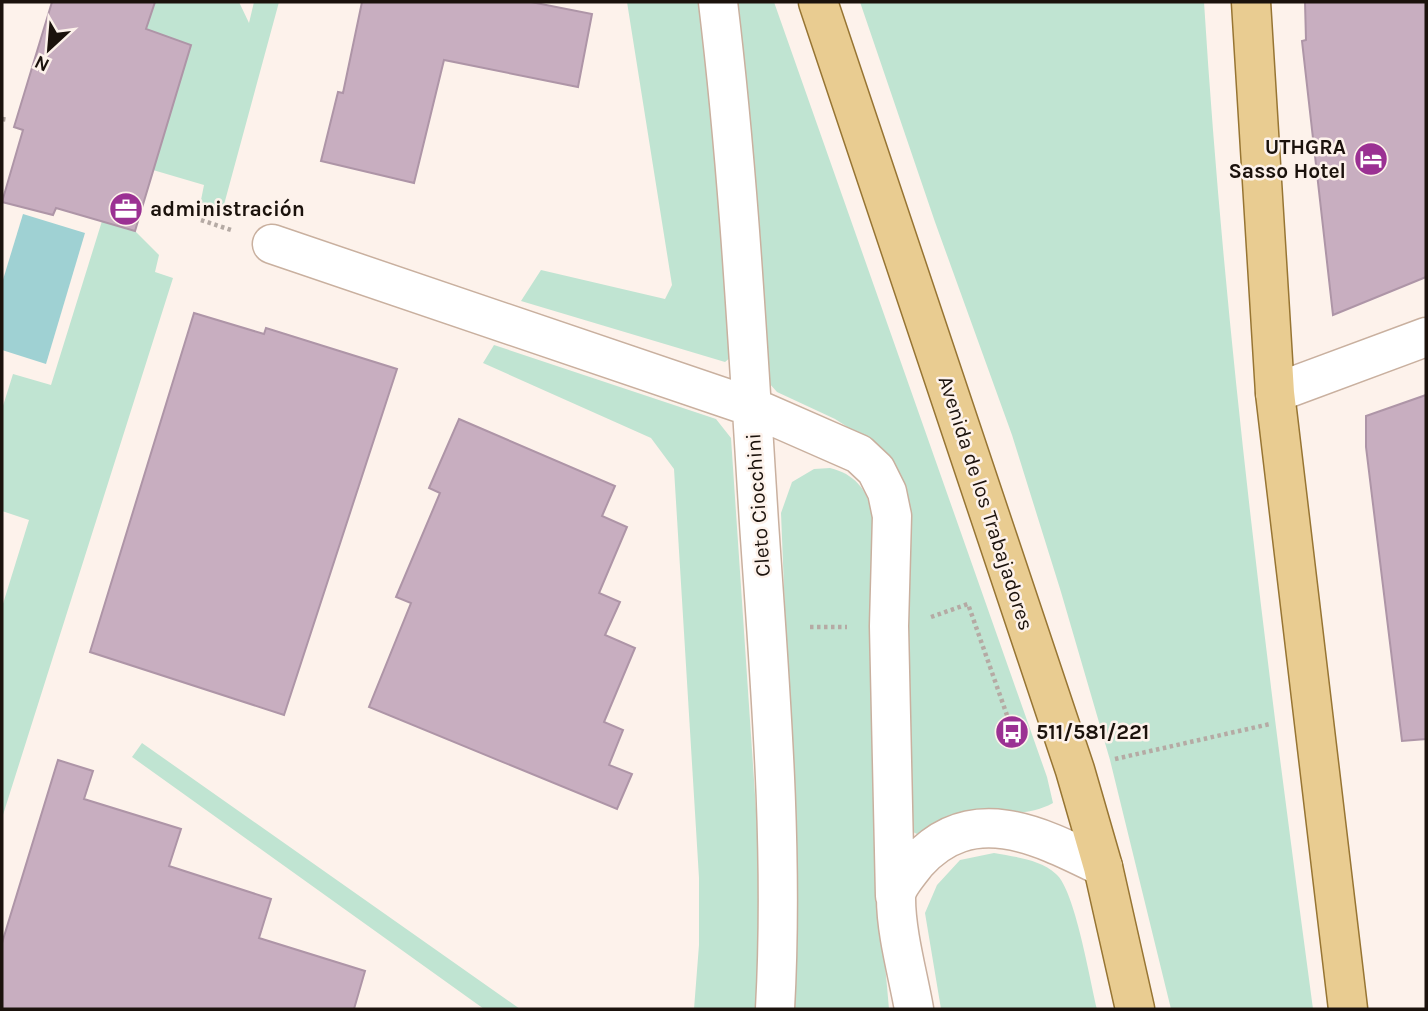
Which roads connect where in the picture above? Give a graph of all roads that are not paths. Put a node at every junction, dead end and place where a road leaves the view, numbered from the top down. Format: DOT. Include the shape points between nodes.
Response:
graph roads {
  1 [pos="718,2"];
  2 [pos="818,2"];
  3 [pos="1251,2"];
  4 [pos="272,244"];
  5 [pos="1426,337"];
  6 [pos="1275,393"];
  7 [pos="752,407"];
  8 [pos="1103,867"];
  9 [pos="895,895"];
  10 [pos="775,1009"];
  11 [pos="914,1009"];
  12 [pos="1135,1009"];
  13 [pos="1348,1009"];
  1 -- 7 [label="street, Cleto Ciocchini" via="732,111"];
  2 -- 8 [label="main road, Avenida de los Trabajadores" via="1075,770"];
  3 -- 6 [label="main road"];
  4 -- 7 [label="street"];
  5 -- 6 [label="street"];
  6 -- 13 [label="main road"];
  7 -- 9 [label="street" via="859,454 876,470 887,492 891,516"];
  7 -- 10 [label="street, Cleto Ciocchini" via="779,883"];
  8 -- 9 [label="street" via="1041,836 1016,830 963,832 924,855"];
  8 -- 12 [label="main road, Avenida de los Trabajadores"];
  9 -- 11 [label="street"];
}
